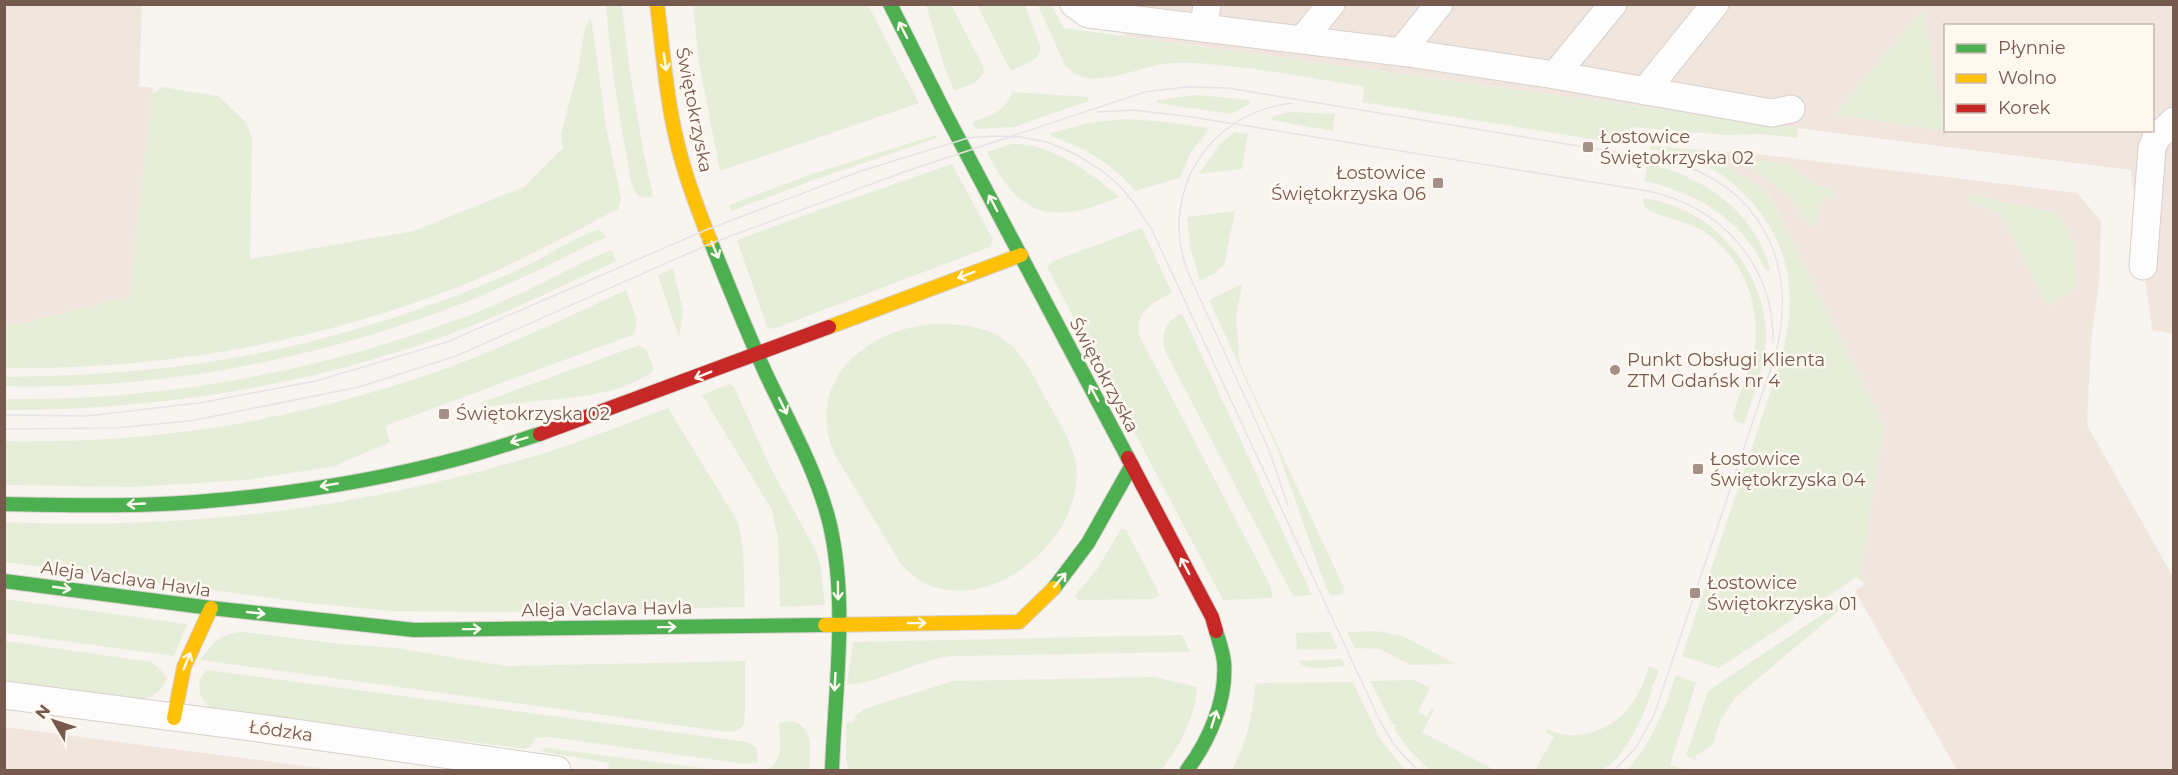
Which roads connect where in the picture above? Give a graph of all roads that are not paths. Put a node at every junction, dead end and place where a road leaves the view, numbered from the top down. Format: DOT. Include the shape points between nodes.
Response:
graph roads {
  1 [pos="657,4"];
  2 [pos="890,4"];
  3 [pos="1074,4"];
  4 [pos="1331,4"];
  5 [pos="1439,4"];
  6 [pos="1613,4"];
  7 [pos="1715,4"];
  8 [pos="1206,16"];
  9 [pos="1303,39"];
  10 [pos="1401,52"];
  11 [pos="1555,75"];
  12 [pos="1645,91"];
  13 [pos="1791,109"];
  14 [pos="2174,121"];
  15 [pos="1021,255"];
  16 [pos="2143,266"];
  17 [pos="757,354"];
  18 [pos="1132,465"];
  19 [pos="4,504"];
  20 [pos="4,581"];
  21 [pos="211,608"];
  22 [pos="838,624"];
  23 [pos="4,695"];
  24 [pos="174,718"];
  25 [pos="557,771"];
  26 [pos="832,771"];
  27 [pos="1187,771"];
  1 -- 17 [label="main road, Świętokrzyska, one-way" via="682,159 706,230"];
  15 -- 2 [label="main road, Świętokrzyska, one-way"];
  3 -- 8 [label="street" via="1088,14"];
  4 -- 9 [label="street"];
  5 -- 10 [label="street"];
  6 -- 11 [label="street"];
  7 -- 12 [label="street"];
  8 -- 9 [label="street"];
  9 -- 10 [label="street"];
  10 -- 11 [label="street"];
  11 -- 12 [label="street"];
  12 -- 13 [label="street" via="1772,113"];
  14 -- 16 [label="street" via="2156,138 2152,148"];
  15 -- 17 [label="main road, one-way"];
  18 -- 15 [label="main road, Świętokrzyska, one-way"];
  17 -- 19 [label="main road, one-way" via="557,429 462,458 378,477 196,502"];
  17 -- 22 [label="main road, Świętokrzyska, one-way" via="806,453 830,526 838,585"];
  22 -- 18 [label="main road, Aleja Vaclava Havla, one-way" via="1019,621 1056,586 1083,551"];
  27 -- 18 [label="main road, Świętokrzyska, one-way" via="1211,728 1221,695 1224,663 1212,617"];
  20 -- 21 [label="main road, Aleja Vaclava Havla, one-way"];
  21 -- 22 [label="main road, Aleja Vaclava Havla, one-way" via="414,630"];
  24 -- 21 [label="main road, one-way" via="184,667"];
  22 -- 26 [label="main road, Świętokrzyska, one-way"];
  23 -- 24 [label="street, Łódzka"];
  24 -- 25 [label="street, Łódzka"];
}
